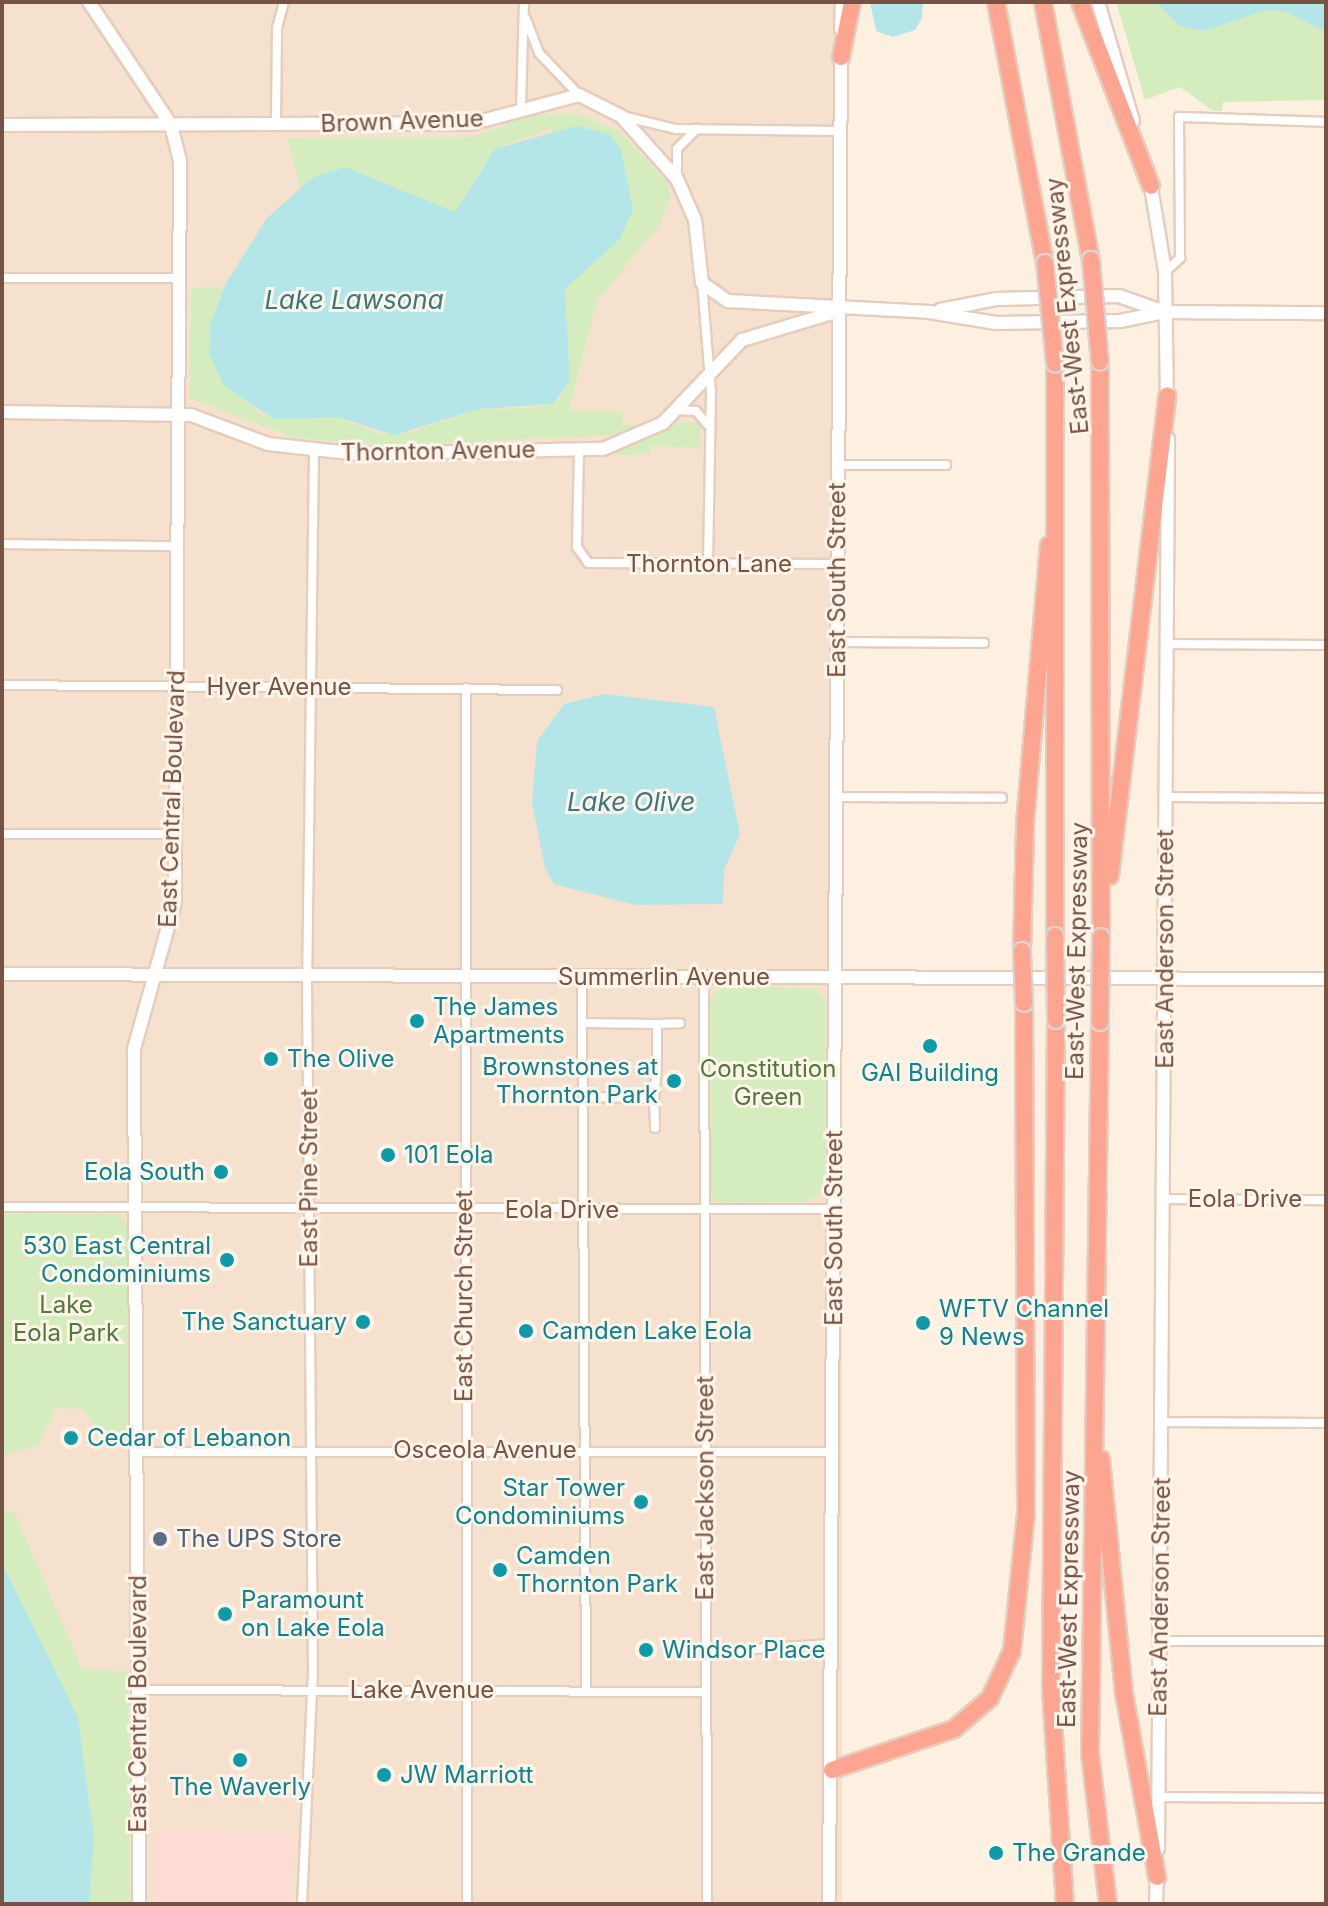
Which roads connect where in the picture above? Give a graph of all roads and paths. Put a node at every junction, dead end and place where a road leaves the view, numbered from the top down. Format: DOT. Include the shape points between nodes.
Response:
graph roads {
  1 [pos="89,2"];
  2 [pos="284,2"];
  3 [pos="842,2"];
  4 [pos="852,2"];
  5 [pos="996,2"];
  6 [pos="1043,2"];
  7 [pos="1080,2"];
  8 [pos="1098,2"];
  9 [pos="524,6"];
  10 [pos="841,57"];
  11 [pos="579,95"];
  12 [pos="521,108"];
  13 [pos="621,116"];
  14 [pos="1326,122"];
  15 [pos="276,124"];
  16 [pos="2,125"];
  17 [pos="171,125"];
  18 [pos="697,129"];
  19 [pos="841,131"];
  20 [pos="677,179"];
  21 [pos="1151,186"];
  22 [pos="1165,272"];
  23 [pos="2,278"];
  24 [pos="179,278"];
  25 [pos="702,283"];
  26 [pos="839,312"];
  27 [pos="929,312"];
  28 [pos="1165,312"];
  29 [pos="1326,313"];
  30 [pos="709,373"];
  31 [pos="1167,395"];
  32 [pos="677,410"];
  33 [pos="2,412"];
  34 [pos="178,414"];
  35 [pos="709,437"];
  36 [pos="314,451"];
  37 [pos="579,451"];
  38 [pos="838,465"];
  39 [pos="946,465"];
  40 [pos="1058,496"];
  41 [pos="2,544"];
  42 [pos="176,546"];
  43 [pos="708,563"];
  44 [pos="838,564"];
  45 [pos="837,642"];
  46 [pos="984,643"];
  47 [pos="1166,644"];
  48 [pos="1326,645"];
  49 [pos="2,685"];
  50 [pos="312,686"];
  51 [pos="176,687"];
  52 [pos="466,688"];
  53 [pos="557,690"];
  54 [pos="836,797"];
  55 [pos="1165,797"];
  56 [pos="1002,798"];
  57 [pos="1326,798"];
  58 [pos="2,834"];
  59 [pos="176,834"];
  60 [pos="1101,937"];
  61 [pos="2,974"];
  62 [pos="307,975"];
  63 [pos="462,976"];
  64 [pos="154,977"];
  65 [pos="582,977"];
  66 [pos="704,977"];
  67 [pos="835,978"];
  68 [pos="1326,979"];
  69 [pos="1166,980"];
  70 [pos="582,1023"];
  71 [pos="680,1023"];
  72 [pos="657,1024"];
  73 [pos="583,1097"];
  74 [pos="654,1098"];
  75 [pos="655,1128"];
  76 [pos="1164,1199"];
  77 [pos="1326,1200"];
  78 [pos="2,1207"];
  79 [pos="136,1207"];
  80 [pos="309,1207"];
  81 [pos="463,1209"];
  82 [pos="834,1209"];
  83 [pos="584,1210"];
  84 [pos="704,1210"];
  85 [pos="1162,1422"];
  86 [pos="1326,1423"];
  87 [pos="1095,1434"];
  88 [pos="310,1448"];
  89 [pos="465,1450"];
  90 [pos="585,1450"];
  91 [pos="705,1451"];
  92 [pos="137,1452"];
  93 [pos="834,1452"];
  94 [pos="1160,1641"];
  95 [pos="1326,1641"];
  96 [pos="833,1643"];
  97 [pos="706,1652"];
  98 [pos="138,1690"];
  99 [pos="310,1690"];
  100 [pos="466,1690"];
  101 [pos="586,1692"];
  102 [pos="706,1692"];
  103 [pos="832,1770"];
  104 [pos="1159,1797"];
  105 [pos="1326,1798"];
  106 [pos="1157,1877"];
  107 [pos="139,1904"];
  108 [pos="302,1904"];
  109 [pos="467,1904"];
  110 [pos="707,1904"];
  111 [pos="829,1904"];
  112 [pos="1065,1904"];
  113 [pos="1108,1904"];
  114 [pos="1156,1904"];
  1 -- 17 [label="street, East Central Boulevard"];
  2 -- 15 [label="street" via="277,28"];
  3 -- 10 [label="street"];
  4 -- 10 [label="highway"];
  5 -- 40 [label="highway, East-West Expressway, bridge" via="1045,263 1055,364"];
  6 -- 60 [label="highway, East-West Expressway, bridge" via="1091,260 1100,362"];
  7 -- 21 [label="highway"];
  8 -- 21 [label="street, East Anderson Street"];
  9 -- 11 [label="street" via="539,53"];
  9 -- 12 [label="street"];
  10 -- 19 [label="street"];
  11 -- 12 [label="street, Brown Avenue"];
  11 -- 13 [label="street"];
  12 -- 15 [label="street, Brown Avenue" via="474,123"];
  13 -- 18 [label="street"];
  13 -- 20 [label="street"];
  14 -- 22 [label="street" via="1179,117 1180,258"];
  15 -- 17 [label="street, Brown Avenue"];
  16 -- 17 [label="street, Brown Avenue"];
  17 -- 24 [label="street, East Central Boulevard" via="180,160"];
  18 -- 19 [label="street"];
  18 -- 20 [label="street" via="677,149"];
  19 -- 26 [label="street, East South Street"];
  20 -- 25 [label="street" via="695,220"];
  21 -- 22 [label="street, East Anderson Street"];
  22 -- 28 [label="street, East Anderson Street"];
  23 -- 24 [label="street"];
  24 -- 34 [label="street, East Central Boulevard"];
  25 -- 26 [label="street" via="734,303"];
  25 -- 30 [label="street"];
  26 -- 27 [label="street"];
  26 -- 30 [label="street, Thornton Avenue" via="760,331"];
  26 -- 38 [label="street, East South Street"];
  27 -- 28 [label="street" via="996,323 1120,321"];
  27 -- 28 [label="street" via="996,299 1119,296"];
  28 -- 29 [label="street"];
  28 -- 31 [label="street, East Anderson Street"];
  30 -- 32 [label="street, Thornton Avenue"];
  30 -- 35 [label="street"];
  31 -- 47 [label="street, East Anderson Street"];
  31 -- 60 [label="highway"];
  32 -- 35 [label="street" via="702,415"];
  32 -- 37 [label="street, Thornton Avenue" via="629,442"];
  33 -- 34 [label="street, Thornton Avenue"];
  34 -- 36 [label="street, Thornton Avenue"];
  34 -- 42 [label="street, East Central Boulevard"];
  35 -- 43 [label="street"];
  36 -- 37 [label="street, Thornton Avenue"];
  36 -- 50 [label="street, East Pine Street"];
  37 -- 43 [label="street, Thornton Lane" via="582,559"];
  38 -- 39 [label="street"];
  38 -- 44 [label="street, East South Street"];
  40 -- 103 [label="highway, bridge" via="1042,588 1022,951 1026,1513 1012,1651 990,1698 954,1729"];
  40 -- 112 [label="highway, East-West Expressway, bridge" via="1051,1689"];
  41 -- 42 [label="street"];
  42 -- 51 [label="street, East Central Boulevard"];
  43 -- 44 [label="street, Thornton Lane"];
  44 -- 45 [label="street, East South Street"];
  45 -- 46 [label="street"];
  45 -- 54 [label="street, East South Street"];
  47 -- 48 [label="street"];
  47 -- 55 [label="street, East Anderson Street"];
  49 -- 51 [label="street, Hyer Avenue"];
  50 -- 51 [label="street, Hyer Avenue"];
  50 -- 52 [label="street, Hyer Avenue"];
  50 -- 62 [label="street, East Pine Street"];
  51 -- 59 [label="street, East Central Boulevard"];
  52 -- 53 [label="street, Hyer Avenue"];
  52 -- 63 [label="street, East Church Street"];
  54 -- 56 [label="street"];
  54 -- 67 [label="street, East South Street"];
  55 -- 57 [label="street"];
  55 -- 69 [label="street, East Anderson Street"];
  58 -- 59 [label="street"];
  59 -- 64 [label="street, East Central Boulevard" via="173,921"];
  60 -- 87 [label="highway, East-West Expressway, bridge"];
  61 -- 64 [label="street, Summerlin Avenue"];
  62 -- 63 [label="street, Summerlin Avenue"];
  62 -- 64 [label="street, Summerlin Avenue"];
  62 -- 80 [label="street, East Pine Street"];
  63 -- 65 [label="street, Summerlin Avenue"];
  63 -- 81 [label="street, East Church Street"];
  64 -- 79 [label="street, East Central Boulevard" via="135,1034"];
  65 -- 66 [label="street, Summerlin Avenue"];
  65 -- 70 [label="street"];
  66 -- 67 [label="street, Summerlin Avenue"];
  66 -- 84 [label="street, East Jackson Street"];
  67 -- 69 [label="street, Summerlin Avenue"];
  67 -- 82 [label="street, East South Street"];
  68 -- 69 [label="street, Summerlin Avenue"];
  69 -- 76 [label="street, East Anderson Street"];
  70 -- 72 [label="street"];
  70 -- 73 [label="street"];
  71 -- 72 [label="street"];
  72 -- 74 [label="street"];
  73 -- 74 [label="street"];
  73 -- 83 [label="street"];
  74 -- 75 [label="street"];
  76 -- 77 [label="street, Eola Drive"];
  76 -- 85 [label="street, East Anderson Street"];
  78 -- 79 [label="street, Eola Drive"];
  79 -- 80 [label="street, Eola Drive"];
  79 -- 92 [label="street, East Central Boulevard"];
  80 -- 81 [label="street, Eola Drive"];
  80 -- 88 [label="street, East Pine Street"];
  81 -- 83 [label="street, Eola Drive"];
  81 -- 89 [label="street, East Church Street"];
  82 -- 84 [label="street, Eola Drive"];
  82 -- 93 [label="street, East South Street"];
  83 -- 84 [label="street, Eola Drive"];
  83 -- 90 [label="street"];
  84 -- 91 [label="street, East Jackson Street"];
  85 -- 86 [label="street"];
  85 -- 94 [label="street, East Anderson Street"];
  87 -- 106 [label="highway" via="1106,1480 1124,1693"];
  87 -- 113 [label="highway, East-West Expressway" via="1090,1753"];
  88 -- 89 [label="street, Osceola Avenue"];
  88 -- 92 [label="street, Osceola Avenue"];
  88 -- 99 [label="street, East Pine Street"];
  89 -- 90 [label="street, Osceola Avenue"];
  89 -- 100 [label="street, East Church Street"];
  90 -- 91 [label="street, Osceola Avenue"];
  90 -- 101 [label="street"];
  91 -- 93 [label="street, Osceola Avenue"];
  91 -- 97 [label="street, East Jackson Street"];
  92 -- 98 [label="street, East Central Boulevard"];
  93 -- 96 [label="street, East South Street"];
  94 -- 95 [label="street"];
  94 -- 104 [label="street, East Anderson Street"];
  96 -- 97 [label="street"];
  96 -- 103 [label="street, East South Street"];
  97 -- 102 [label="street, East Jackson Street"];
  98 -- 99 [label="street, Lake Avenue"];
  98 -- 107 [label="street, East Central Boulevard"];
  99 -- 100 [label="street, Lake Avenue"];
  99 -- 108 [label="street, East Pine Street"];
  100 -- 101 [label="street, Lake Avenue"];
  100 -- 109 [label="street, East Church Street"];
  101 -- 102 [label="street, Lake Avenue"];
  102 -- 110 [label="street, East Jackson Street"];
  103 -- 111 [label="street, East South Street"];
  104 -- 105 [label="street"];
  104 -- 106 [label="street, East Anderson Street"];
  106 -- 114 [label="street, East Anderson Street"];
}
